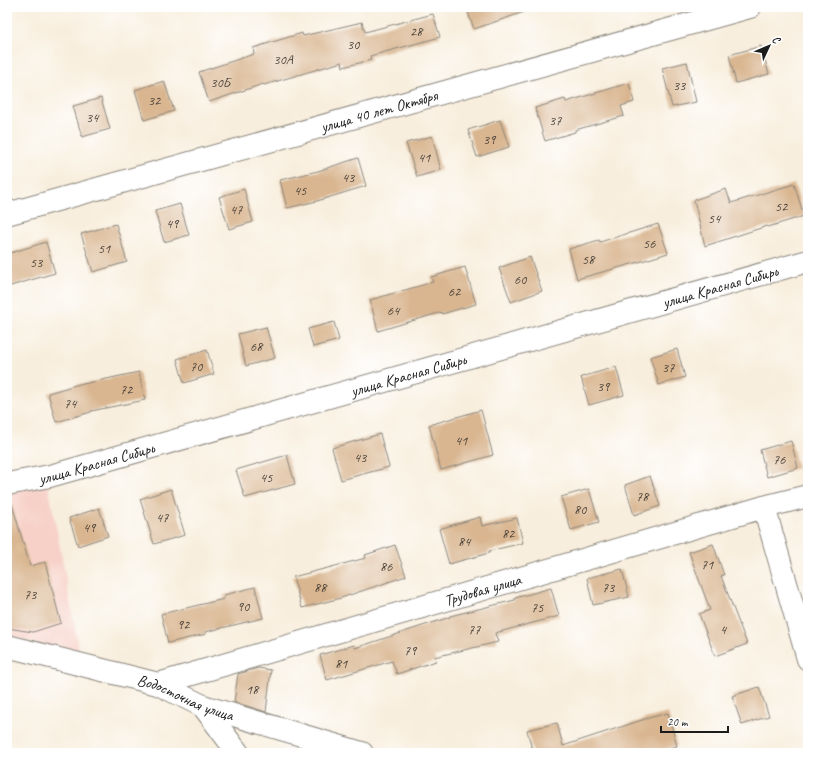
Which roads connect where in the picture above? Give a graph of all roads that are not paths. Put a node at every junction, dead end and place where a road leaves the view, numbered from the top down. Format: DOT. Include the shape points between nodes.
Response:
graph roads {
  1 [pos="750,7"];
  2 [pos="7,214"];
  3 [pos="808,261"];
  4 [pos="7,484"];
  5 [pos="808,496"];
  6 [pos="764,507"];
  7 [pos="7,646"];
  8 [pos="808,659"];
  9 [pos="158,684"];
  10 [pos="203,706"];
  11 [pos="238,753"];
  12 [pos="362,753"];
  1 -- 2 [label="street, улица 40 лет Октября"];
  3 -- 4 [label="street, улица Красная Сибирь" via="50,476"];
  5 -- 6 [label="street, Трудовая улица"];
  6 -- 8 [label="street"];
  6 -- 9 [label="street, Трудовая улица"];
  7 -- 9 [label="street, Водосточная улица"];
  9 -- 10 [label="street, Водосточная улица"];
  10 -- 11 [label="street"];
  10 -- 12 [label="street, Водосточная улица"];
}
